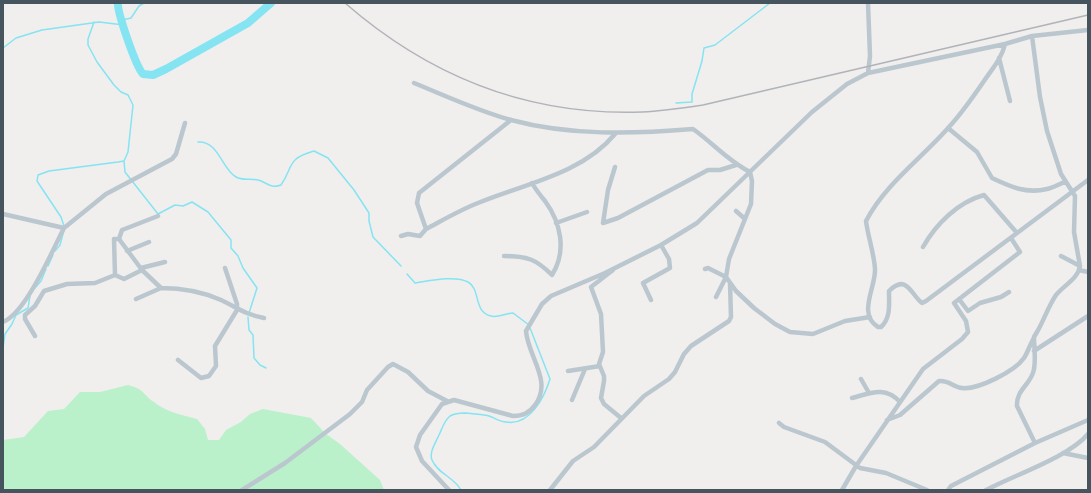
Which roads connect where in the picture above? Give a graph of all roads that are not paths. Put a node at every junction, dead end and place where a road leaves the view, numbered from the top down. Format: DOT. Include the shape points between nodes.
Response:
graph roads {
  1 [pos="868,3"];
  2 [pos="1088,30"];
  3 [pos="1032,36"];
  4 [pos="1001,45"];
  5 [pos="999,58"];
  6 [pos="868,72"];
  7 [pos="414,84"];
  8 [pos="1010,101"];
  9 [pos="512,120"];
  10 [pos="185,123"];
  11 [pos="948,128"];
  12 [pos="615,134"];
  13 [pos="736,165"];
  14 [pos="615,167"];
  15 [pos="750,172"];
  16 [pos="1088,181"];
  17 [pos="1065,182"];
  18 [pos="532,183"];
  19 [pos="1073,192"];
  20 [pos="736,211"];
  21 [pos="587,212"];
  22 [pos="3,214"];
  23 [pos="158,216"];
  24 [pos="745,219"];
  25 [pos="556,223"];
  26 [pos="64,228"];
  27 [pos="426,229"];
  28 [pos="1017,233"];
  29 [pos="401,236"];
  30 [pos="1010,238"];
  31 [pos="118,239"];
  32 [pos="149,242"];
  33 [pos="661,245"];
  34 [pos="923,247"];
  35 [pos="127,251"];
  36 [pos="504,256"];
  37 [pos="1061,256"];
  38 [pos="165,262"];
  39 [pos="616,267"];
  40 [pos="225,268"];
  41 [pos="1080,268"];
  42 [pos="142,269"];
  43 [pos="705,270"];
  44 [pos="1088,272"];
  45 [pos="115,275"];
  46 [pos="726,277"];
  47 [pos="730,283"];
  48 [pos="161,288"];
  49 [pos="1008,292"];
  50 [pos="716,297"];
  51 [pos="136,299"];
  52 [pos="959,299"];
  53 [pos="651,300"];
  54 [pos="237,310"];
  55 [pos="1088,316"];
  56 [pos="870,317"];
  57 [pos="264,318"];
  58 [pos="3,322"];
  59 [pos="34,336"];
  60 [pos="1034,337"];
  61 [pos="1034,351"];
  62 [pos="178,360"];
  63 [pos="600,366"];
  64 [pos="585,369"];
  65 [pos="568,371"];
  66 [pos="861,379"];
  67 [pos="869,393"];
  68 [pos="852,398"];
  69 [pos="572,400"];
  70 [pos="447,401"];
  71 [pos="900,402"];
  72 [pos="621,418"];
  73 [pos="887,420"];
  74 [pos="1088,420"];
  75 [pos="779,423"];
  76 [pos="1088,434"];
  77 [pos="1036,442"];
  78 [pos="1064,453"];
  79 [pos="1088,458"];
  80 [pos="856,466"];
  81 [pos="921,489"];
  82 [pos="242,490"];
  83 [pos="449,490"];
  84 [pos="550,490"];
  85 [pos="842,490"];
  86 [pos="927,490"];
  87 [pos="948,490"];
  88 [pos="986,490"];
  1 -- 6 [label="street"];
  2 -- 3 [label="street"];
  3 -- 4 [label="street"];
  3 -- 17 [label="street" via="1040,96 1056,161"];
  4 -- 5 [label="street"];
  4 -- 6 [label="street"];
  5 -- 8 [label="street"];
  5 -- 11 [label="street" via="976,93"];
  6 -- 15 [label="street" via="847,84 812,112"];
  7 -- 9 [label="street"];
  9 -- 12 [label="street"];
  9 -- 27 [label="street" via="419,193 418,203"];
  10 -- 26 [label="street" via="174,156 106,194"];
  11 -- 17 [label="street" via="977,152 992,178 1018,190 1047,189"];
  11 -- 56 [label="street" via="883,197 866,221 875,271 869,298"];
  12 -- 13 [label="street" via="693,129"];
  12 -- 18 [label="street" via="597,151 578,163"];
  13 -- 14 [label="street" via="720,170 708,170 625,215 603,223 608,190"];
  13 -- 15 [label="street"];
  15 -- 24 [label="street" via="753,196"];
  15 -- 33 [label="street" via="697,223"];
  16 -- 19 [label="street"];
  17 -- 19 [label="street"];
  18 -- 25 [label="street" via="553,214"];
  18 -- 27 [label="street" via="477,203"];
  19 -- 28 [label="street"];
  19 -- 41 [label="street" via="1076,203 1074,232"];
  20 -- 24 [label="street"];
  21 -- 25 [label="street"];
  22 -- 26 [label="street"];
  23 -- 31 [label="street" via="122,230"];
  24 -- 46 [label="street" via="729,259"];
  25 -- 36 [label="street" via="562,249 552,275 533,259"];
  26 -- 58 [label="street" via="27,297 18,310"];
  27 -- 29 [label="street" via="420,236"];
  28 -- 30 [label="street"];
  28 -- 34 [label="street" via="984,195 959,207 946,217"];
  30 -- 52 [label="street" via="1020,252"];
  30 -- 56 [label="street" via="924,302 919,301 913,290 906,285 900,284 891,288 886,321 881,327 875,325"];
  31 -- 35 [label="street"];
  31 -- 45 [label="street" via="114,239"];
  32 -- 35 [label="street"];
  33 -- 39 [label="street"];
  33 -- 53 [label="street" via="671,264 669,270 644,283"];
  35 -- 42 [label="street"];
  37 -- 41 [label="street"];
  38 -- 42 [label="street"];
  39 -- 63 [label="street" via="591,287 601,314 603,352"];
  39 -- 70 [label="street" via="551,296 542,304 526,331 532,357 540,371 542,387 536,404 527,413 514,416 454,400"];
  40 -- 54 [label="street"];
  41 -- 44 [label="street"];
  41 -- 60 [label="street" via="1057,294"];
  42 -- 45 [label="street" via="124,279"];
  42 -- 48 [label="street"];
  43 -- 46 [label="street" via="708,268"];
  45 -- 59 [label="street" via="91,284 67,284 44,291 25,315"];
  46 -- 47 [label="street"];
  46 -- 50 [label="street"];
  47 -- 56 [label="street" via="754,308 790,332 809,335 853,319"];
  47 -- 72 [label="street" via="729,322 691,346 669,379 644,396"];
  48 -- 51 [label="street"];
  48 -- 54 [label="street" via="175,288 204,295 220,300"];
  49 -- 52 [label="street" via="1001,298 980,303 968,312"];
  52 -- 71 [label="street" via="954,302 966,322 968,332 962,340 923,369"];
  54 -- 57 [label="street"];
  54 -- 62 [label="street" via="215,346 216,366 210,376 201,378"];
  55 -- 61 [label="street"];
  60 -- 61 [label="street"];
  60 -- 73 [label="street" via="1024,359 1003,375 971,388 962,388 949,381 939,381 900,415"];
  61 -- 77 [label="street" via="1034,369 1031,378 1019,392 1017,406"];
  63 -- 64 [label="street"];
  63 -- 72 [label="street" via="604,376 601,398 604,404"];
  64 -- 65 [label="street"];
  64 -- 69 [label="street"];
  66 -- 67 [label="street"];
  67 -- 68 [label="street"];
  67 -- 71 [label="street" via="889,392"];
  70 -- 82 [label="street" via="428,391 408,372 393,364 367,390 362,402 350,414"];
  70 -- 83 [label="street" via="442,404 420,435 416,447 422,461"];
  71 -- 73 [label="street"];
  72 -- 84 [label="street" via="594,447 573,461"];
  73 -- 80 [label="street"];
  74 -- 77 [label="street"];
  75 -- 80 [label="street" via="825,442"];
  76 -- 78 [label="street"];
  77 -- 87 [label="street" via="951,486"];
  78 -- 79 [label="street"];
  78 -- 88 [label="street"];
  80 -- 81 [label="street" via="886,473"];
  80 -- 85 [label="street"];
  81 -- 86 [label="street"];
}
